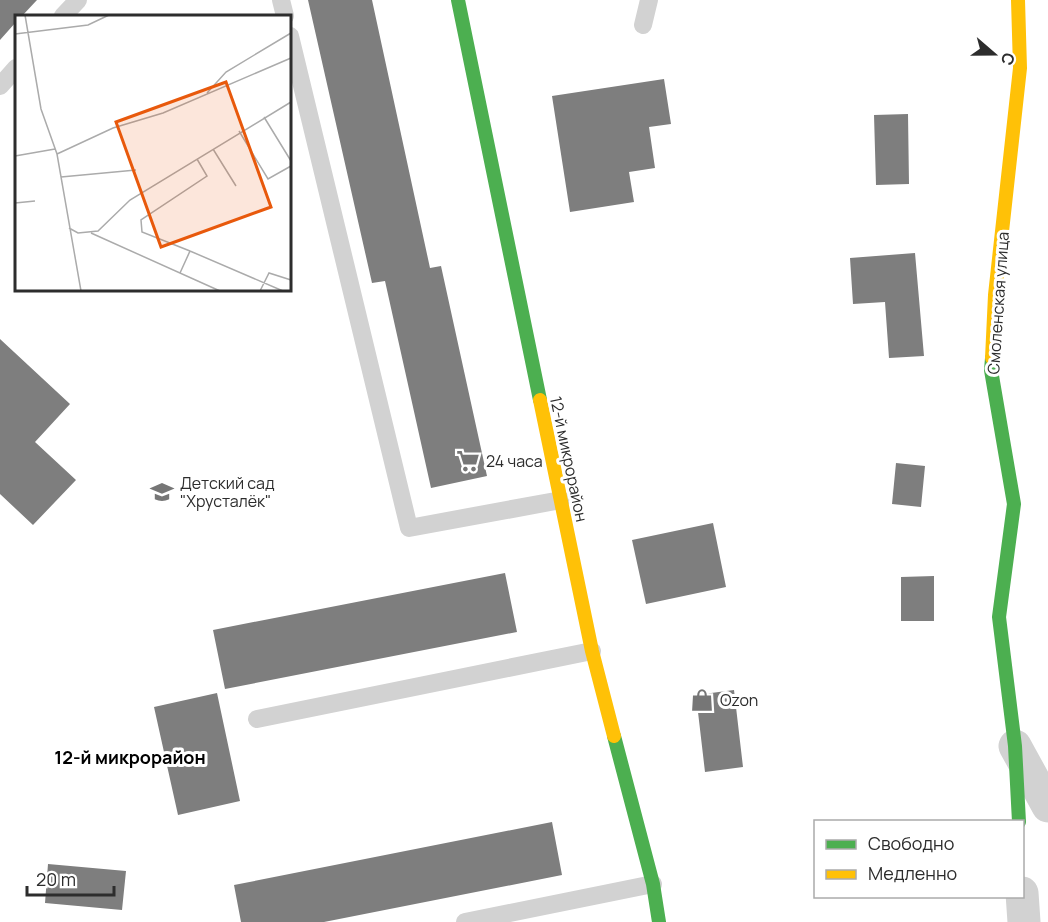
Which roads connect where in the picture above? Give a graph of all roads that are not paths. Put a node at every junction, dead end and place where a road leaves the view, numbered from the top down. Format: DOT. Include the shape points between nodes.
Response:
graph roads {
  1 [pos="78,0"];
  2 [pos="281,0"];
  3 [pos="458,0"];
  4 [pos="649,0"];
  5 [pos="1018,0"];
  6 [pos="64,15"];
  7 [pos="285,15"];
  8 [pos="643,25"];
  9 [pos="291,40"];
  10 [pos="15,69"];
  11 [pos="0,86"];
  12 [pos="561,500"];
  13 [pos="592,651"];
  14 [pos="257,719"];
  15 [pos="1015,746"];
  16 [pos="1048,806"];
  17 [pos="1019,820"];
  18 [pos="653,884"];
  19 [pos="1023,898"];
  20 [pos="465,922"];
  21 [pos="659,922"];
  22 [pos="1024,922"];
  1 -- 6 [label="lane"];
  2 -- 7 [label="lane"];
  3 -- 12 [label="street, 12-й микрорайон"];
  4 -- 8 [label="lane"];
  5 -- 15 [label="street, Смоленская улица" via="1020,68 995,295 991,370 1014,504 999,617"];
  9 -- 12 [label="lane" via="409,528"];
  10 -- 11 [label="lane"];
  12 -- 13 [label="street, 12-й микрорайон"];
  13 -- 14 [label="lane"];
  13 -- 18 [label="street, 12-й микрорайон"];
  15 -- 16 [label="street, Смоленская улица"];
  15 -- 17 [label="street, Смоленская улица"];
  18 -- 20 [label="lane"];
  18 -- 21 [label="street, 12-й микрорайон"];
  19 -- 22 [label="street"];
}
